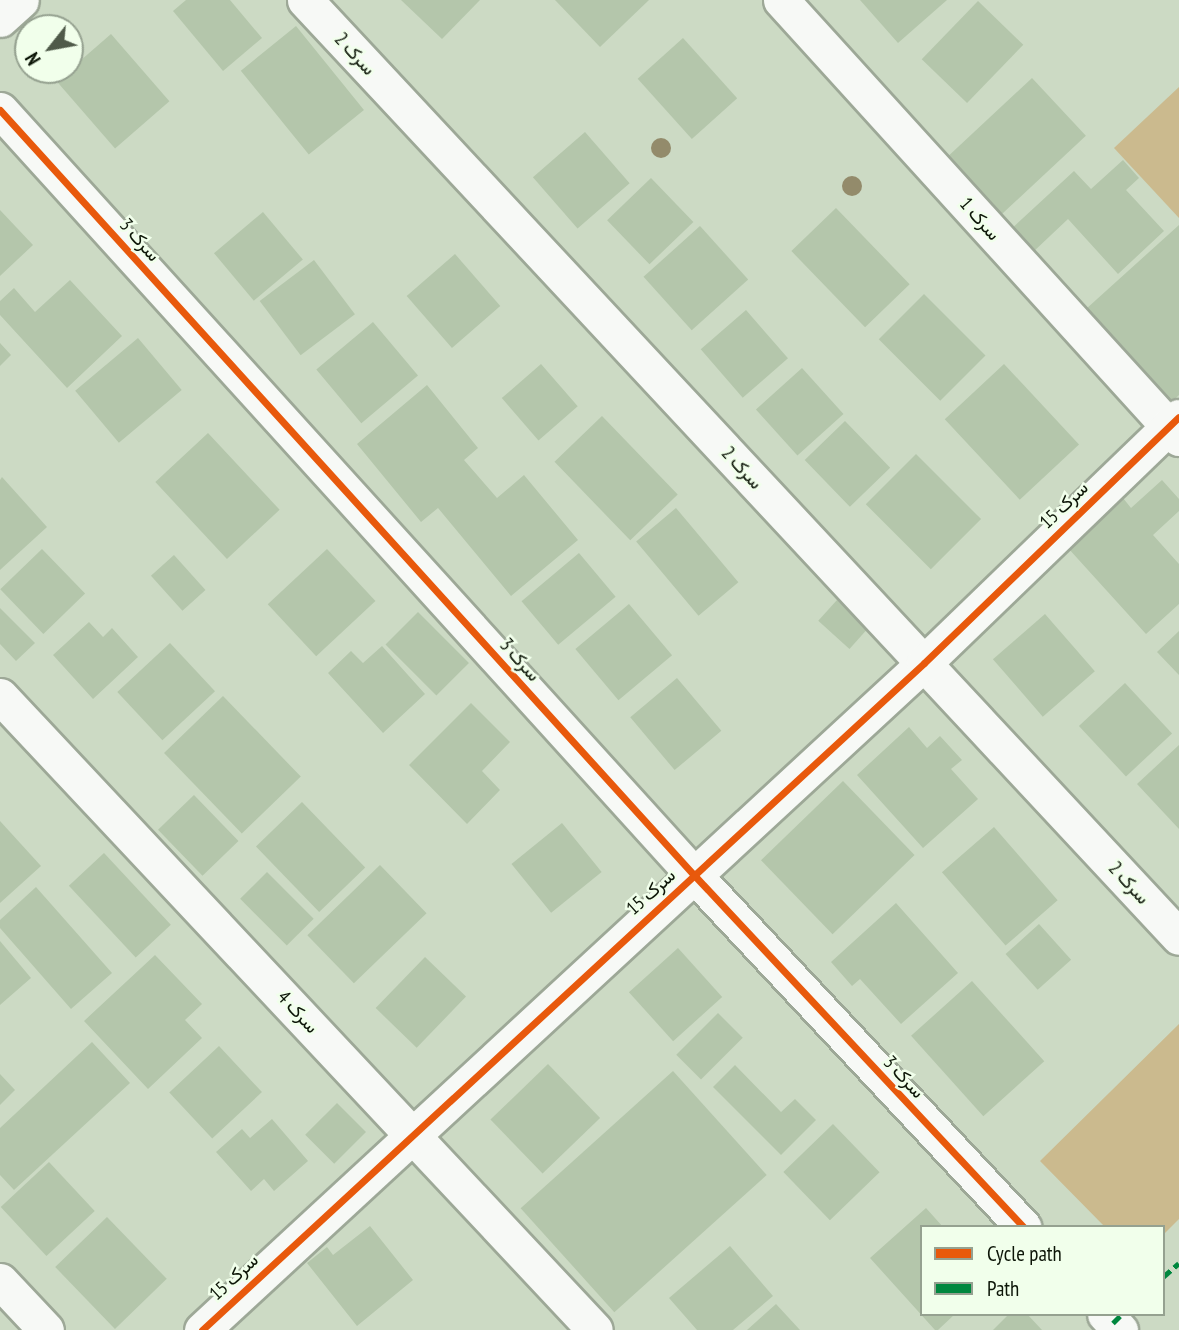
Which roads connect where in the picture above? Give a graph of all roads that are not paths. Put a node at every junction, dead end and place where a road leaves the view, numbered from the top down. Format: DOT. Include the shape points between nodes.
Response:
graph roads {
  1 [pos="21,0"];
  2 [pos="305,0"];
  3 [pos="781,0"];
  4 [pos="0,19"];
  5 [pos="0,110"];
  6 [pos="1175,427"];
  7 [pos="924,663"];
  8 [pos="0,696"];
  9 [pos="694,875"];
  10 [pos="1179,937"];
  11 [pos="411,1132"];
  12 [pos="1021,1225"];
  13 [pos="0,1281"];
  14 [pos="1107,1316"];
  15 [pos="46,1330"];
  16 [pos="202,1330"];
  17 [pos="595,1330"];
  18 [pos="1119,1330"];
  1 -- 4 [label="street"];
  2 -- 7 [label="street, سرک 2"];
  3 -- 6 [label="street, سرک 1"];
  5 -- 9 [label="street, سرک 3"];
  6 -- 7 [label="street, سرک 15"];
  7 -- 9 [label="street, سرک 15"];
  7 -- 10 [label="street, سرک 2"];
  8 -- 11 [label="street, سرک 4"];
  9 -- 11 [label="street, سرک 15"];
  9 -- 12 [label="street, سرک 3"];
  11 -- 16 [label="street, سرک 15"];
  11 -- 17 [label="street, سرک 4"];
  13 -- 15 [label="street"];
  14 -- 18 [label="street"];
}
